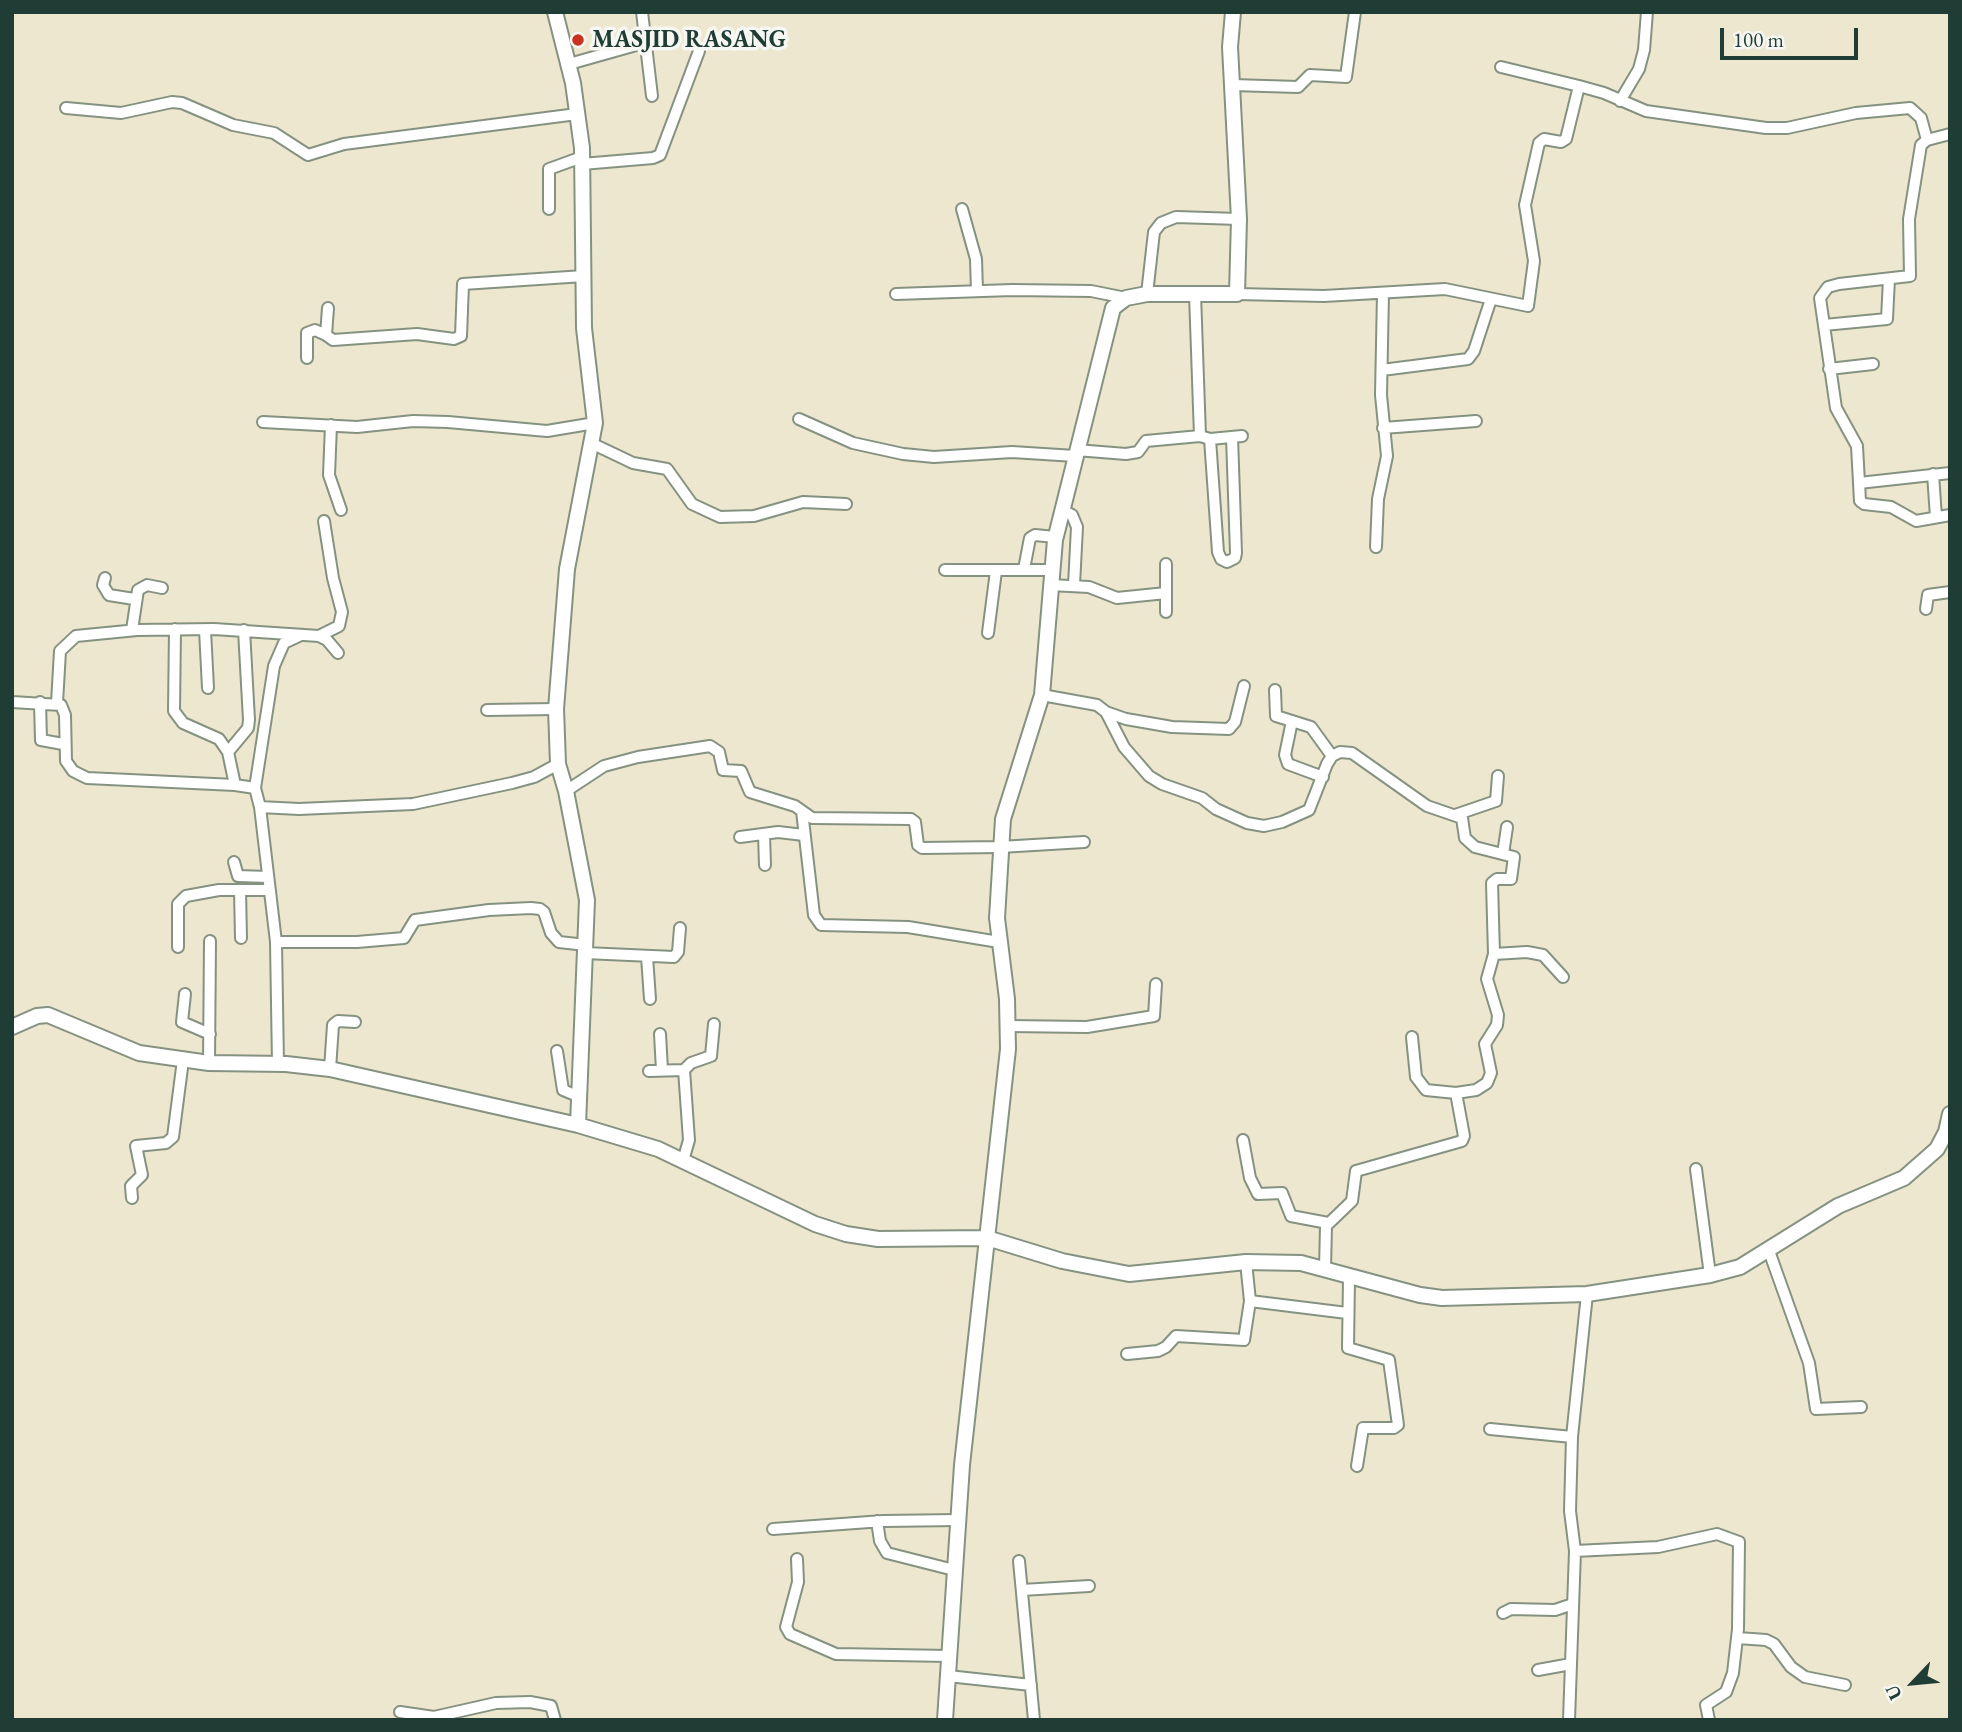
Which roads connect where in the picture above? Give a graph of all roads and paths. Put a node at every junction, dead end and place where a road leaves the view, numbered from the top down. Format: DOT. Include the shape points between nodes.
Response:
graph roads {
  1 [pos="555,12"];
  2 [pos="642,12"];
  3 [pos="1233,12"];
  4 [pos="1355,12"];
  5 [pos="1647,12"];
  6 [pos="647,42"];
  7 [pos="699,51"];
  8 [pos="569,64"];
  9 [pos="1501,67"];
  10 [pos="1232,85"];
  11 [pos="1579,86"];
  12 [pos="652,96"];
  13 [pos="1620,101"];
  14 [pos="66,108"];
  15 [pos="577,114"];
  16 [pos="1950,134"];
  17 [pos="1927,140"];
  18 [pos="582,160"];
  19 [pos="549,209"];
  20 [pos="962,209"];
  21 [pos="1239,219"];
  22 [pos="584,276"];
  23 [pos="1889,279"];
  24 [pos="977,291"];
  25 [pos="1382,293"];
  26 [pos="896,294"];
  27 [pos="1147,294"];
  28 [pos="1195,294"];
  29 [pos="1237,294"];
  30 [pos="1126,298"];
  31 [pos="1491,299"];
  32 [pos="328,308"];
  33 [pos="1824,325"];
  34 [pos="326,335"];
  35 [pos="307,358"];
  36 [pos="1873,364"];
  37 [pos="1829,369"];
  38 [pos="1381,370"];
  39 [pos="799,419"];
  40 [pos="1476,421"];
  41 [pos="263,422"];
  42 [pos="595,423"];
  43 [pos="331,425"];
  44 [pos="1384,428"];
  45 [pos="1205,437"];
  46 [pos="591,443"];
  47 [pos="1076,453"];
  48 [pos="1950,473"];
  49 [pos="1933,474"];
  50 [pos="1859,483"];
  51 [pos="846,504"];
  52 [pos="341,510"];
  53 [pos="1062,510"];
  54 [pos="1950,515"];
  55 [pos="1936,517"];
  56 [pos="324,521"];
  57 [pos="1055,537"];
  58 [pos="1376,547"];
  59 [pos="1166,564"];
  60 [pos="1024,569"];
  61 [pos="945,570"];
  62 [pos="1051,570"];
  63 [pos="996,571"];
  64 [pos="105,578"];
  65 [pos="1050,585"];
  66 [pos="1074,585"];
  67 [pos="162,588"];
  68 [pos="1950,592"];
  69 [pos="1166,593"];
  70 [pos="134,599"];
  71 [pos="1926,609"];
  72 [pos="1166,612"];
  73 [pos="175,629"];
  74 [pos="132,630"];
  75 [pos="205,630"];
  76 [pos="244,630"];
  77 [pos="988,633"];
  78 [pos="302,635"];
  79 [pos="319,636"];
  80 [pos="338,653"];
  81 [pos="1244,686"];
  82 [pos="208,688"];
  83 [pos="1275,690"];
  84 [pos="1042,695"];
  85 [pos="12,702"];
  86 [pos="40,702"];
  87 [pos="58,703"];
  88 [pos="556,709"];
  89 [pos="487,710"];
  90 [pos="1106,712"];
  91 [pos="1292,721"];
  92 [pos="64,744"];
  93 [pos="228,752"];
  94 [pos="1332,756"];
  95 [pos="558,764"];
  96 [pos="1498,776"];
  97 [pos="1323,777"];
  98 [pos="235,785"];
  99 [pos="255,788"];
  100 [pos="566,791"];
  101 [pos="260,807"];
  102 [pos="802,811"];
  103 [pos="1455,815"];
  104 [pos="1507,827"];
  105 [pos="764,834"];
  106 [pos="803,835"];
  107 [pos="740,837"];
  108 [pos="1084,842"];
  109 [pos="1000,847"];
  110 [pos="1503,853"];
  111 [pos="234,862"];
  112 [pos="765,865"];
  113 [pos="268,877"];
  114 [pos="240,890"];
  115 [pos="270,890"];
  116 [pos="680,928"];
  117 [pos="241,938"];
  118 [pos="210,942"];
  119 [pos="276,942"];
  120 [pos="999,942"];
  121 [pos="178,947"];
  122 [pos="586,949"];
  123 [pos="1494,954"];
  124 [pos="647,957"];
  125 [pos="1563,977"];
  126 [pos="1156,984"];
  127 [pos="185,993"];
  128 [pos="650,999"];
  129 [pos="355,1022"];
  130 [pos="714,1024"];
  131 [pos="1009,1026"];
  132 [pos="12,1027"];
  133 [pos="210,1034"];
  134 [pos="660,1034"];
  135 [pos="1412,1037"];
  136 [pos="556,1051"];
  137 [pos="183,1060"];
  138 [pos="209,1063"];
  139 [pos="278,1064"];
  140 [pos="330,1069"];
  141 [pos="649,1070"];
  142 [pos="662,1070"];
  143 [pos="684,1070"];
  144 [pos="1456,1093"];
  145 [pos="580,1097"];
  146 [pos="1950,1115"];
  147 [pos="578,1125"];
  148 [pos="1243,1140"];
  149 [pos="683,1161"];
  150 [pos="1696,1170"];
  151 [pos="132,1198"];
  152 [pos="1328,1223"];
  153 [pos="987,1238"];
  154 [pos="1769,1251"];
  155 [pos="1246,1262"];
  156 [pos="1325,1269"];
  157 [pos="1710,1275"];
  158 [pos="1349,1278"];
  159 [pos="1587,1294"];
  160 [pos="1250,1301"];
  161 [pos="1347,1313"];
  162 [pos="1127,1354"];
  163 [pos="1861,1407"];
  164 [pos="1490,1429"];
  165 [pos="1572,1437"];
  166 [pos="1357,1466"];
  167 [pos="958,1520"];
  168 [pos="877,1521"];
  169 [pos="773,1529"];
  170 [pos="1576,1551"];
  171 [pos="797,1559"];
  172 [pos="1018,1561"];
  173 [pos="954,1570"];
  174 [pos="1089,1586"];
  175 [pos="1022,1590"];
  176 [pos="1573,1604"];
  177 [pos="1503,1614"];
  178 [pos="1738,1638"];
  179 [pos="949,1656"];
  180 [pos="1571,1664"];
  181 [pos="1538,1670"];
  182 [pos="948,1676"];
  183 [pos="1031,1685"];
  184 [pos="1845,1685"];
  185 [pos="400,1712"];
  186 [pos="430,1718"];
  187 [pos="555,1720"];
  188 [pos="945,1720"];
  189 [pos="1034,1720"];
  190 [pos="1569,1720"];
  191 [pos="1709,1720"];
  1 -- 8 [label="street"];
  2 -- 6 [label="street"];
  3 -- 10 [label="street"];
  4 -- 10 [label="street" via="1346,77 1310,75 1298,87"];
  5 -- 13 [label="street" via="1639,69"];
  6 -- 8 [label="street"];
  6 -- 12 [label="street"];
  7 -- 18 [label="street" via="660,155"];
  8 -- 15 [label="street"];
  9 -- 11 [label="street"];
  10 -- 21 [label="street"];
  11 -- 13 [label="street"];
  11 -- 31 [label="street" via="1566,139 1539,143 1527,192 1524,211 1534,261 1530,303 1524,306"];
  13 -- 17 [label="street" via="1646,111 1766,128 1910,108 1921,118"];
  14 -- 15 [label="street" via="121,113 182,103 233,125 274,133 308,155 344,144"];
  15 -- 18 [label="street"];
  16 -- 17 [label="street"];
  17 -- 23 [label="street" via="1918,156 1909,219 1911,274"];
  18 -- 19 [label="street" via="549,169"];
  18 -- 22 [label="street"];
  20 -- 24 [label="street" via="976,259"];
  21 -- 27 [label="street" via="1176,217 1161,223 1154,232"];
  21 -- 29 [label="street"];
  22 -- 34 [label="street" via="463,284 458,338 417,334 333,340"];
  22 -- 42 [label="street" via="584,328"];
  23 -- 33 [label="street" via="1828,288 1820,298"];
  23 -- 33 [label="street" via="1887,319"];
  24 -- 26 [label="street"];
  24 -- 30 [label="street" via="1091,290"];
  25 -- 29 [label="street"];
  25 -- 31 [label="street" via="1445,289"];
  25 -- 38 [label="street"];
  27 -- 28 [label="street"];
  27 -- 30 [label="street"];
  28 -- 29 [label="street"];
  28 -- 45 [label="street"];
  30 -- 47 [label="street" via="1113,308"];
  31 -- 38 [label="street" via="1468,359"];
  32 -- 34 [label="street"];
  33 -- 37 [label="street"];
  34 -- 35 [label="street" via="307,332"];
  36 -- 37 [label="street"];
  37 -- 50 [label="street" via="1838,413 1857,446"];
  38 -- 44 [label="street"];
  39 -- 47 [label="street" via="853,443 903,454"];
  40 -- 44 [label="street"];
  41 -- 43 [label="street"];
  42 -- 43 [label="street" via="547,431 436,421"];
  42 -- 46 [label="street"];
  43 -- 52 [label="street" via="329,475"];
  44 -- 58 [label="street" via="1386,468 1378,499"];
  45 -- 45 [label="street" via="1237,437 1236,553 1227,562 1218,552"];
  45 -- 47 [label="street" via="1146,441 1138,452 1126,454"];
  46 -- 51 [label="street" via="633,463 667,469 692,505 720,517 754,516 803,502"];
  46 -- 88 [label="street" via="567,569"];
  47 -- 53 [label="street"];
  48 -- 49 [label="street"];
  49 -- 50 [label="street"];
  49 -- 55 [label="street"];
  50 -- 55 [label="street" via="1864,504 1891,507 1916,521"];
  53 -- 57 [label="street"];
  53 -- 66 [label="street" via="1072,515 1077,527"];
  54 -- 55 [label="street"];
  56 -- 79 [label="street" via="342,621"];
  57 -- 60 [label="street" via="1030,538"];
  57 -- 62 [label="street"];
  59 -- 69 [label="street"];
  60 -- 62 [label="street"];
  60 -- 63 [label="street"];
  61 -- 63 [label="street"];
  62 -- 65 [label="street"];
  63 -- 77 [label="street"];
  64 -- 70 [label="street" via="103,585 109,595"];
  65 -- 66 [label="street"];
  65 -- 84 [label="street"];
  66 -- 69 [label="street" via="1117,598"];
  67 -- 70 [label="street" via="142,587"];
  68 -- 71 [label="street" via="1928,595"];
  69 -- 72 [label="street"];
  70 -- 74 [label="street"];
  73 -- 74 [label="street"];
  73 -- 75 [label="street"];
  73 -- 93 [label="street" via="174,712 183,723 219,739"];
  74 -- 87 [label="street" via="76,636 65,644 60,651"];
  75 -- 76 [label="street"];
  75 -- 82 [label="street"];
  76 -- 78 [label="street"];
  76 -- 93 [label="street" via="248,728"];
  78 -- 79 [label="street"];
  78 -- 99 [label="street" via="278,651"];
  79 -- 80 [label="street"];
  81 -- 90 [label="street" via="1229,729 1172,727"];
  83 -- 91 [label="street" via="1276,716"];
  84 -- 90 [label="street" via="1085,701"];
  84 -- 109 [label="street" via="1010,790"];
  85 -- 86 [label="street"];
  86 -- 87 [label="street"];
  86 -- 92 [label="street" via="41,740"];
  87 -- 92 [label="street" via="65,715"];
  88 -- 89 [label="street"];
  88 -- 95 [label="street"];
  90 -- 97 [label="street" via="1124,747 1149,776 1247,823 1264,826 1298,818 1309,810"];
  91 -- 94 [label="street" via="1311,727"];
  91 -- 97 [label="street" via="1285,755 1288,764"];
  92 -- 98 [label="street" via="69,767 87,778"];
  93 -- 98 [label="street"];
  94 -- 97 [label="street"];
  94 -- 103 [label="street" via="1352,753 1427,806"];
  95 -- 100 [label="street"];
  95 -- 101 [label="street" via="534,777 413,804"];
  96 -- 103 [label="street" via="1496,801"];
  98 -- 99 [label="street"];
  99 -- 101 [label="street"];
  100 -- 102 [label="street" via="604,766 710,746 719,752 723,770 741,771 750,792"];
  100 -- 122 [label="street" via="587,900"];
  101 -- 113 [label="street"];
  102 -- 106 [label="street"];
  102 -- 109 [label="street" via="811,818 911,820 922,848"];
  103 -- 110 [label="street" via="1463,819 1470,843"];
  104 -- 110 [label="street"];
  105 -- 106 [label="street"];
  105 -- 107 [label="street"];
  105 -- 112 [label="street"];
  106 -- 120 [label="street" via="814,915 821,925 908,927"];
  108 -- 109 [label="street"];
  109 -- 120 [label="street"];
  110 -- 123 [label="street" via="1514,857 1514,875 1492,883"];
  111 -- 113 [label="street" via="238,876"];
  113 -- 115 [label="street"];
  114 -- 115 [label="street"];
  114 -- 117 [label="street"];
  114 -- 121 [label="street" via="186,896 180,901"];
  115 -- 119 [label="street"];
  116 -- 124 [label="street" via="674,957"];
  118 -- 133 [label="street"];
  119 -- 122 [label="street" via="396,939 407,935 415,920 531,908 544,912 559,942"];
  119 -- 139 [label="street"];
  120 -- 131 [label="street"];
  122 -- 124 [label="street"];
  122 -- 145 [label="street"];
  123 -- 125 [label="street" via="1543,955"];
  123 -- 144 [label="street" via="1487,979 1497,1025 1485,1044 1491,1073 1485,1087"];
  124 -- 128 [label="street"];
  126 -- 131 [label="street" via="1154,1016 1087,1027"];
  127 -- 133 [label="street" via="182,1022"];
  129 -- 140 [label="street" via="333,1025"];
  130 -- 143 [label="street" via="711,1056"];
  131 -- 153 [label="street"];
  132 -- 137 [label="street" via="48,1015 139,1053"];
  133 -- 138 [label="street"];
  134 -- 142 [label="street"];
  135 -- 144 [label="street" via="1419,1083 1426,1090"];
  136 -- 145 [label="street" via="564,1090"];
  137 -- 138 [label="street"];
  137 -- 151 [label="street" via="173,1137 166,1143 136,1146 142,1175 131,1186"];
  138 -- 139 [label="street"];
  139 -- 140 [label="street"];
  140 -- 147 [label="street"];
  141 -- 142 [label="street"];
  142 -- 143 [label="street"];
  143 -- 149 [label="street" via="689,1140"];
  144 -- 152 [label="street" via="1462,1142 1356,1171 1352,1201"];
  145 -- 147 [label="street"];
  146 -- 154 [label="street" via="1937,1149 1914,1170 1838,1206"];
  147 -- 149 [label="street"];
  148 -- 152 [label="street" via="1258,1194 1282,1193 1291,1216"];
  149 -- 153 [label="street" via="815,1224 846,1234 878,1239"];
  150 -- 157 [label="street"];
  152 -- 156 [label="street"];
  153 -- 155 [label="street" via="1062,1261 1129,1274"];
  153 -- 167 [label="street"];
  154 -- 157 [label="street" via="1740,1267"];
  154 -- 163 [label="street" via="1809,1363 1816,1409"];
  155 -- 156 [label="street"];
  155 -- 160 [label="street"];
  156 -- 158 [label="street"];
  157 -- 159 [label="street"];
  158 -- 159 [label="street" via="1442,1298"];
  158 -- 161 [label="street"];
  159 -- 165 [label="street"];
  160 -- 161 [label="street"];
  160 -- 162 [label="street" via="1242,1340 1176,1336 1158,1350"];
  161 -- 166 [label="street" via="1349,1350 1390,1362 1398,1425 1365,1427"];
  164 -- 165 [label="street"];
  165 -- 170 [label="street" via="1570,1511"];
  167 -- 168 [label="street"];
  167 -- 173 [label="street"];
  168 -- 169 [label="street"];
  168 -- 173 [label="street" via="887,1553"];
  170 -- 176 [label="street"];
  170 -- 178 [label="street" via="1658,1547 1717,1534 1736,1539 1741,1546"];
  171 -- 179 [label="street" via="797,1582 787,1623 790,1634 836,1654"];
  172 -- 175 [label="street"];
  173 -- 179 [label="street"];
  174 -- 175 [label="street"];
  175 -- 183 [label="street"];
  176 -- 177 [label="street" via="1555,1610 1511,1609"];
  176 -- 180 [label="street"];
  178 -- 184 [label="street" via="1766,1640 1805,1677"];
  178 -- 191 [label="street" via="1726,1692 1706,1705"];
  179 -- 182 [label="street"];
  180 -- 181 [label="street"];
  180 -- 190 [label="street"];
  182 -- 183 [label="street"];
  182 -- 188 [label="street"];
  183 -- 189 [label="street"];
  185 -- 186 [label="street"];
  186 -- 187 [label="street" via="496,1703 530,1702 551,1706"];
}
